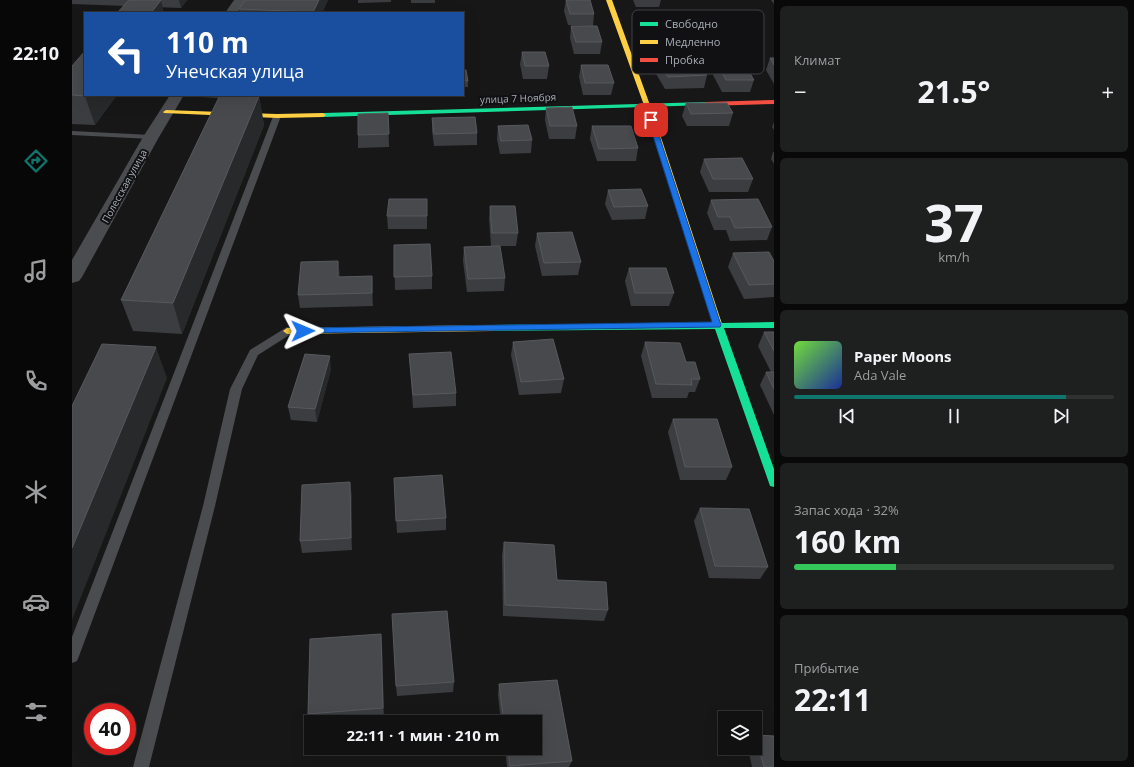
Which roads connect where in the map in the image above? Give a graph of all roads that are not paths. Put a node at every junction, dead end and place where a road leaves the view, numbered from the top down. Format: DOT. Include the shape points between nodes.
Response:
graph roads {
  1 [pos="240,0"];
  2 [pos="609,0"];
  3 [pos="232,12"];
  4 [pos="632,64"];
  5 [pos="636,74"];
  6 [pos="176,96"];
  7 [pos="774,102"];
  8 [pos="647,105"];
  9 [pos="166,112"];
  10 [pos="277,116"];
  11 [pos="72,133"];
  12 [pos="151,136"];
  13 [pos="72,277"];
  14 [pos="717,325"];
  15 [pos="774,325"];
  16 [pos="287,331"];
  17 [pos="774,483"];
  18 [pos="72,656"];
  19 [pos="141,767"];
  1 -- 3 [label="street"];
  2 -- 4 [label="street"];
  5 -- 8 [label="street"];
  6 -- 9 [label="street, Полесская улица"];
  7 -- 8 [label="street, улица 7 Ноября"];
  8 -- 10 [label="street, улица 7 Ноября"];
  8 -- 14 [label="street"];
  9 -- 10 [label="street, улица 7 Ноября"];
  9 -- 12 [label="street, Полесская улица"];
  10 -- 18 [label="lane"];
  11 -- 12 [label="lane"];
  12 -- 13 [label="street, Полесская улица"];
  14 -- 15 [label="street"];
  14 -- 16 [label="street"];
  14 -- 17 [label="street"];
  16 -- 19 [label="lane" via="254,353 236,389 210,506"];
}
